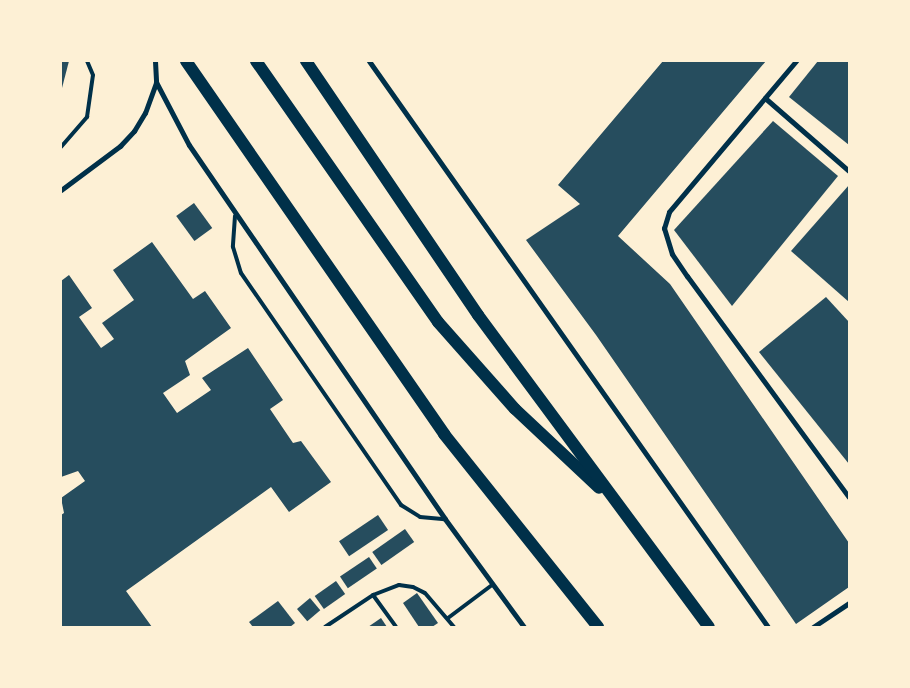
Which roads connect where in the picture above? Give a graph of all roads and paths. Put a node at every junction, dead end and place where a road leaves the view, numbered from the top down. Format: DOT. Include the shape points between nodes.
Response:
graph roads {
  1 [pos="87,61"];
  2 [pos="154,61"];
  3 [pos="186,61"];
  4 [pos="256,61"];
  5 [pos="306,61"];
  6 [pos="369,61"];
  7 [pos="796,61"];
  8 [pos="156,82"];
  9 [pos="765,98"];
  10 [pos="61,147"];
  11 [pos="849,170"];
  12 [pos="61,190"];
  13 [pos="235,216"];
  14 [pos="849,497"];
  15 [pos="622,508"];
  16 [pos="445,519"];
  17 [pos="492,584"];
  18 [pos="373,595"];
  19 [pos="849,603"];
  20 [pos="448,618"];
  21 [pos="325,627"];
  22 [pos="396,627"];
  23 [pos="454,627"];
  24 [pos="524,627"];
  25 [pos="598,627"];
  26 [pos="709,627"];
  27 [pos="768,627"];
  28 [pos="813,627"];
  1 -- 10 [label="lane" via="93,75 87,117"];
  2 -- 8 [label="street"];
  3 -- 25 [label="main road" via="444,434"];
  4 -- 15 [label="main road" via="445,330 515,409"];
  5 -- 15 [label="main road" via="478,315"];
  6 -- 27 [label="street"];
  7 -- 9 [label="street"];
  8 -- 12 [label="street" via="145,113 134,131 120,146"];
  8 -- 13 [label="street" via="189,145"];
  9 -- 11 [label="street"];
  9 -- 14 [label="street" via="669,212 664,228 672,254 687,276"];
  13 -- 16 [label="street"];
  13 -- 16 [label="lane" via="233,248 241,273 367,456 406,510 420,517"];
  15 -- 26 [label="main road"];
  16 -- 17 [label="street"];
  17 -- 20 [label="lane"];
  17 -- 24 [label="street"];
  18 -- 20 [label="lane" via="399,585 413,587 425,592"];
  18 -- 21 [label="lane"];
  18 -- 22 [label="lane"];
  19 -- 28 [label="street"];
  20 -- 23 [label="lane"];
}
